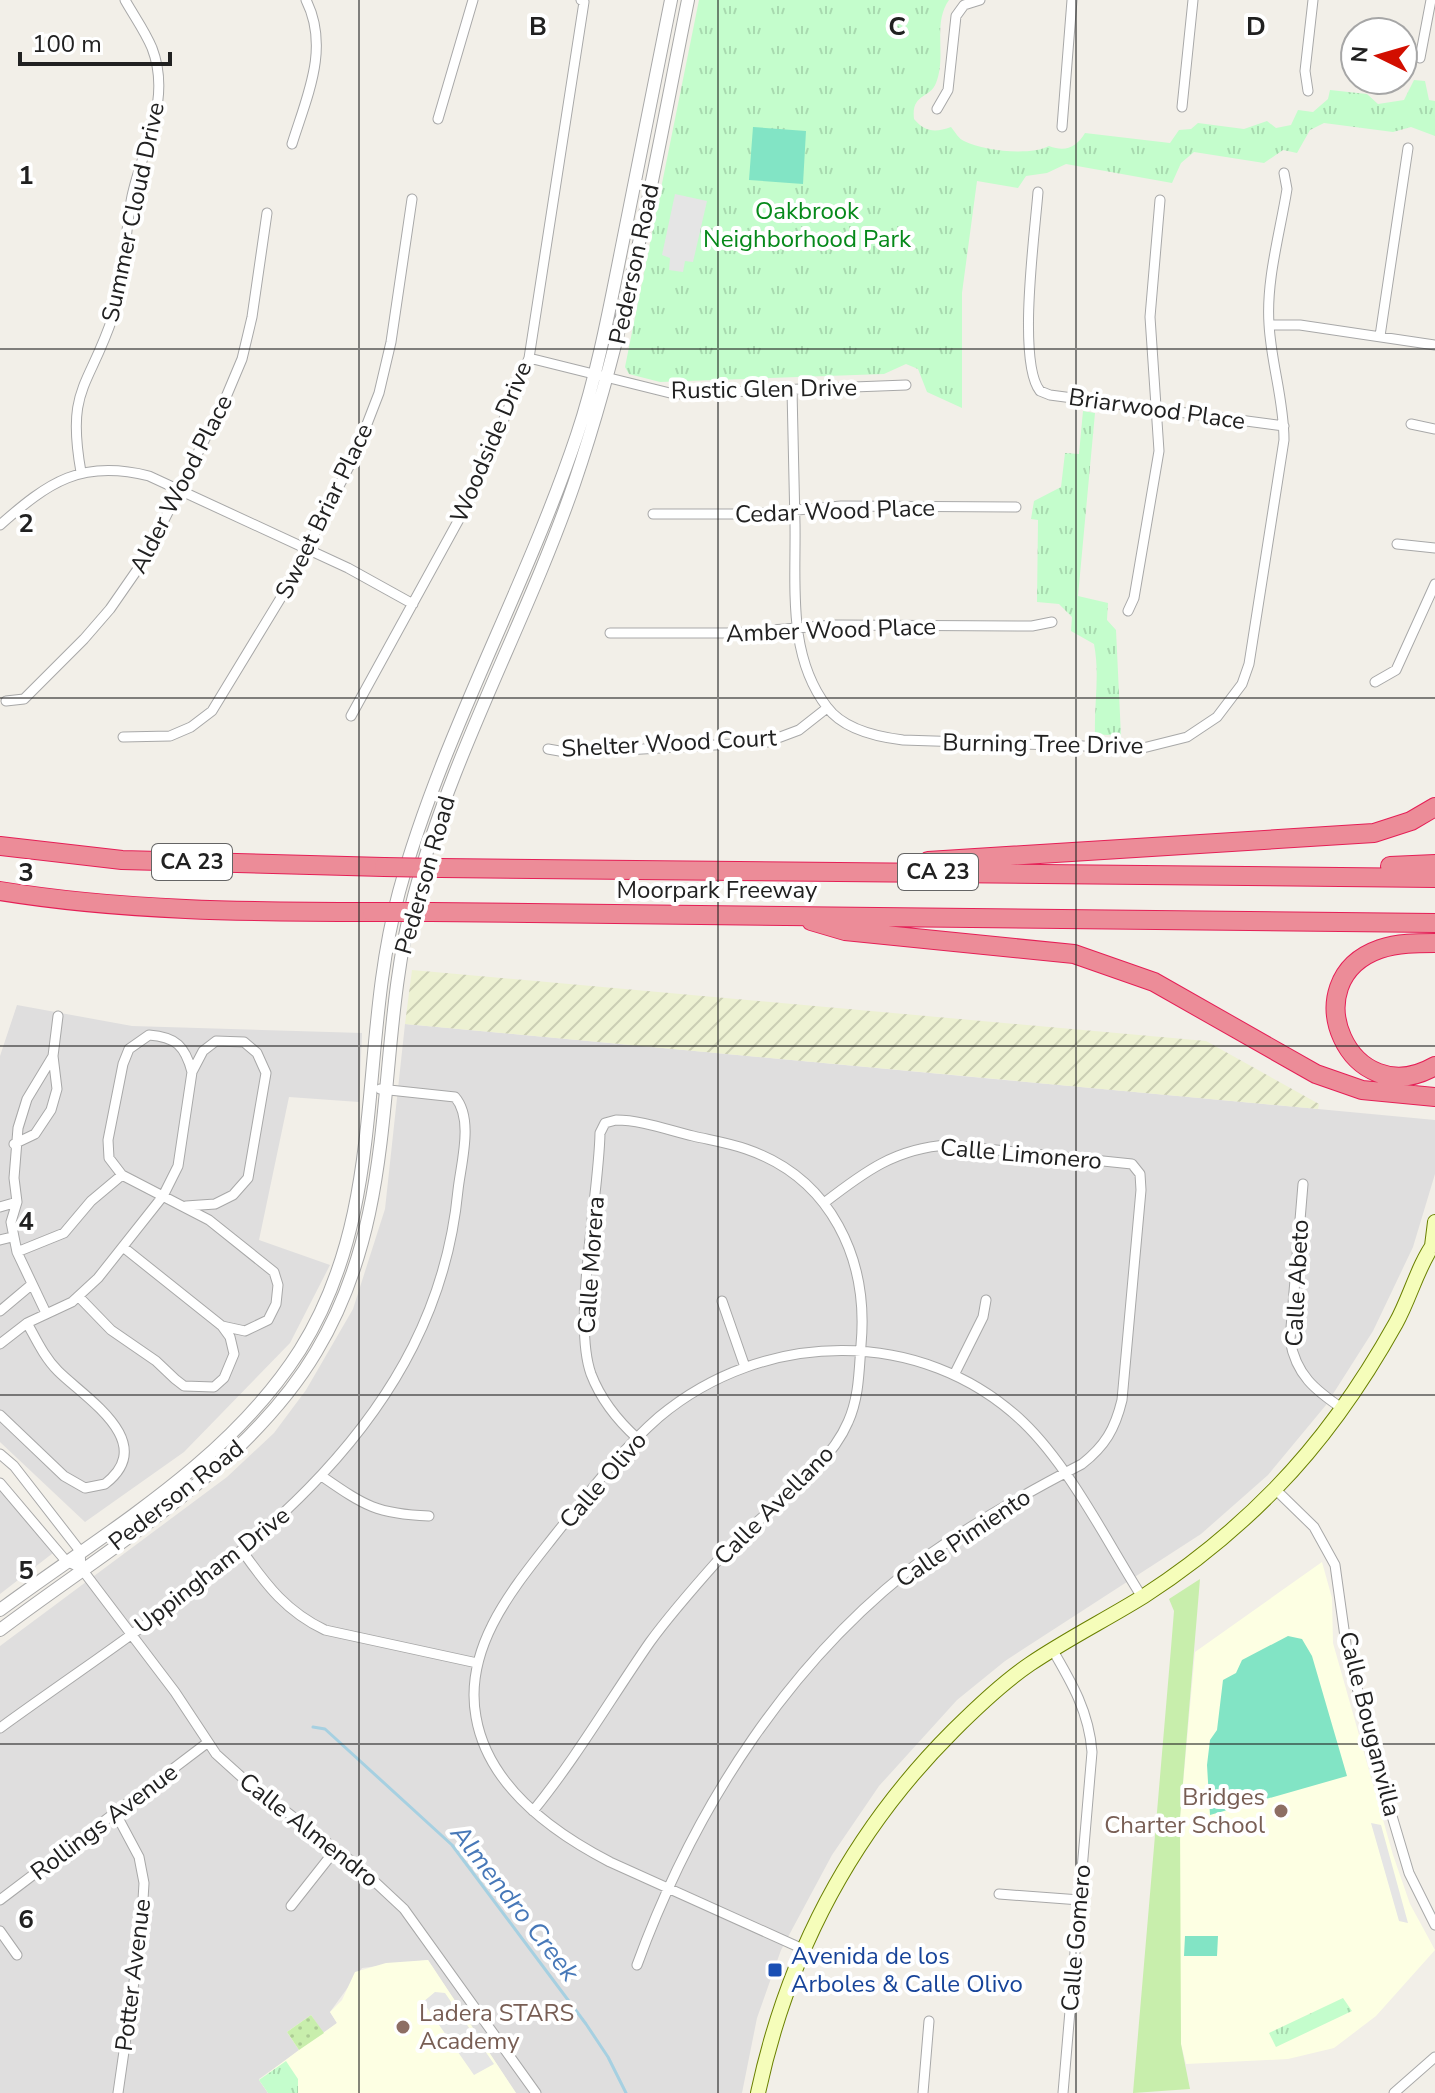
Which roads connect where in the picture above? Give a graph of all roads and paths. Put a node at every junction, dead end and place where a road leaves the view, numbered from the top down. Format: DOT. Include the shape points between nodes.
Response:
graph roads {
  1 [pos="125,0"];
  2 [pos="306,0"];
  3 [pos="473,0"];
  4 [pos="671,0"];
  5 [pos="688,0"];
  6 [pos="980,0"];
  7 [pos="1072,0"];
  8 [pos="1193,0"];
  9 [pos="1313,0"];
  10 [pos="1431,0"];
  11 [pos="582,1"];
  12 [pos="1420,58"];
  13 [pos="1308,91"];
  14 [pos="1182,107"];
  15 [pos="937,109"];
  16 [pos="438,119"];
  17 [pos="1062,127"];
  18 [pos="292,144"];
  19 [pos="1408,148"];
  20 [pos="1284,173"];
  21 [pos="1038,192"];
  22 [pos="412,199"];
  23 [pos="1160,200"];
  24 [pos="267,213"];
  25 [pos="1269,325"];
  26 [pos="1380,336"];
  27 [pos="1435,345"];
  28 [pos="529,358"];
  29 [pos="601,378"];
  30 [pos="906,385"];
  31 [pos="792,390"];
  32 [pos="1157,409"];
  33 [pos="1411,424"];
  34 [pos="1284,426"];
  35 [pos="1435,429"];
  36 [pos="81,472"];
  37 [pos="178,489"];
  38 [pos="1016,507"];
  39 [pos="795,509"];
  40 [pos="653,514"];
  41 [pos="0,525"];
  42 [pos="1397,544"];
  43 [pos="305,548"];
  44 [pos="1435,548"];
  45 [pos="1435,584"];
  46 [pos="413,604"];
  47 [pos="1128,611"];
  48 [pos="1052,622"];
  49 [pos="797,628"];
  50 [pos="610,633"];
  51 [pos="1375,682"];
  52 [pos="6,701"];
  53 [pos="827,708"];
  54 [pos="351,716"];
  55 [pos="123,737"];
  56 [pos="548,749"];
  57 [pos="1435,807"];
  58 [pos="0,846"];
  59 [pos="1435,864"];
  60 [pos="726,870"];
  61 [pos="1235,875"];
  62 [pos="1435,878"];
  63 [pos="0,891"];
  64 [pos="789,915"];
  65 [pos="1435,923"];
  66 [pos="1435,943"];
  67 [pos="58,1016"];
  68 [pos="53,1056"];
  69 [pos="1435,1066"];
  70 [pos="192,1072"];
  71 [pos="371,1088"];
  72 [pos="387,1089"];
  73 [pos="1435,1097"];
  74 [pos="605,1123"];
  75 [pos="14,1144"];
  76 [pos="1137,1169"];
  77 [pos="122,1175"];
  78 [pos="1303,1184"];
  79 [pos="163,1196"];
  80 [pos="17,1202"];
  81 [pos="824,1203"];
  82 [pos="186,1206"];
  83 [pos="0,1207"];
  84 [pos="1435,1225"];
  85 [pos="12,1237"];
  86 [pos="0,1240"];
  87 [pos="1433,1244"];
  88 [pos="123,1247"];
  89 [pos="17,1252"];
  90 [pos="31,1285"];
  91 [pos="79,1297"];
  92 [pos="986,1300"];
  93 [pos="722,1301"];
  94 [pos="0,1311"];
  95 [pos="46,1313"];
  96 [pos="27,1323"];
  97 [pos="222,1326"];
  98 [pos="0,1344"];
  99 [pos="861,1350"];
  100 [pos="745,1367"];
  101 [pos="954,1375"];
  102 [pos="1343,1409"];
  103 [pos="0,1415"];
  104 [pos="638,1439"];
  105 [pos="0,1454"];
  106 [pos="1063,1473"];
  107 [pos="323,1477"];
  108 [pos="0,1483"];
  109 [pos="1275,1489"];
  110 [pos="429,1516"];
  111 [pos="80,1551"];
  112 [pos="243,1552"];
  113 [pos="66,1561"];
  114 [pos="81,1568"];
  115 [pos="1142,1597"];
  116 [pos="0,1610"];
  117 [pos="0,1630"];
  118 [pos="131,1634"];
  119 [pos="1052,1649"];
  120 [pos="477,1663"];
  121 [pos="0,1728"];
  122 [pos="207,1743"];
  123 [pos="533,1811"];
  124 [pos="116,1814"];
  125 [pos="336,1849"];
  126 [pos="668,1888"];
  127 [pos="999,1894"];
  128 [pos="0,1900"];
  129 [pos="1080,1900"];
  130 [pos="291,1906"];
  131 [pos="1435,1925"];
  132 [pos="0,1931"];
  133 [pos="803,1949"];
  134 [pos="17,1955"];
  135 [pos="637,1965"];
  136 [pos="929,2021"];
  137 [pos="1435,2057"];
  138 [pos="118,2093"];
  139 [pos="536,2093"];
  140 [pos="758,2093"];
  141 [pos="923,2093"];
  142 [pos="1063,2093"];
  143 [pos="1394,2093"];
  1 -- 36 [label="street, Summer Cloud Drive" via="151,47 159,105 132,196 115,313 76,402 74,434"];
  2 -- 18 [label="street" via="318,49"];
  3 -- 16 [label="street"];
  4 -- 29 [label="street, Pederson Road"];
  5 -- 29 [label="street, Pederson Road" via="623,323"];
  6 -- 15 [label="street" via="959,11 948,90"];
  7 -- 17 [label="street"];
  8 -- 14 [label="street"];
  9 -- 13 [label="street" via="1305,71"];
  10 -- 12 [label="street"];
  11 -- 28 [label="street, Woodside Drive"];
  19 -- 26 [label="street"];
  20 -- 25 [label="street, Burning Tree Drive" via="1287,189 1268,302"];
  21 -- 32 [label="street, Briarwood Place" via="1030,297 1035,384 1050,395"];
  22 -- 43 [label="street, Sweet Briar Place" via="379,393 355,455"];
  23 -- 32 [label="street" via="1150,304"];
  24 -- 37 [label="street, Alder Wood Place" via="242,359"];
  25 -- 26 [label="street"];
  25 -- 34 [label="street, Burning Tree Drive"];
  26 -- 27 [label="street"];
  28 -- 29 [label="street, Rustic Glen Drive"];
  28 -- 46 [label="street, Woodside Drive" via="474,492"];
  29 -- 31 [label="street, Rustic Glen Drive" via="674,394"];
  29 -- 71 [label="street, Pederson Road" via="412,851 386,956"];
  29 -- 72 [label="street, Pederson Road" via="572,489 429,846 400,959"];
  30 -- 31 [label="street, Rustic Glen Drive"];
  31 -- 39 [label="street, Burning Tree Drive"];
  32 -- 34 [label="street, Briarwood Place"];
  32 -- 47 [label="street" via="1159,451"];
  33 -- 35 [label="street"];
  34 -- 53 [label="street, Burning Tree Drive" via="1249,664 1230,702 1200,730 1143,748 903,740 860,730"];
  36 -- 37 [label="street" via="129,471"];
  36 -- 41 [label="street" via="37,493"];
  37 -- 43 [label="street"];
  37 -- 52 [label="street, Alder Wood Place" via="144,560 110,609 24,699"];
  38 -- 39 [label="street, Cedar Wood Place"];
  39 -- 40 [label="street, Cedar Wood Place"];
  39 -- 49 [label="street, Burning Tree Drive"];
  42 -- 44 [label="street"];
  43 -- 46 [label="street"];
  43 -- 55 [label="street, Sweet Briar Place" via="212,711 170,736"];
  45 -- 51 [label="street" via="1396,670"];
  46 -- 54 [label="street, Woodside Drive"];
  48 -- 49 [label="street, Amber Wood Place"];
  49 -- 50 [label="street, Amber Wood Place"];
  49 -- 53 [label="street, Burning Tree Drive" via="807,669"];
  53 -- 56 [label="street, Shelter Wood Court" via="799,730 767,742 571,753"];
  57 -- 60 [label="highway" via="1374,833"];
  58 -- 60 [label="highway, Moorpark Freeway / CA 23, bridge" via="122,860"];
  59 -- 61 [label="highway"];
  60 -- 61 [label="highway, Moorpark Freeway / CA 23"];
  61 -- 62 [label="highway, Moorpark Freeway / CA 23"];
  63 -- 64 [label="highway, Moorpark Freeway / CA 23, bridge" via="165,908"];
  64 -- 65 [label="highway, Moorpark Freeway / CA 23"];
  64 -- 73 [label="highway" via="845,931 1074,954 1154,982 1316,1074 1362,1090"];
  66 -- 69 [label="highway" via="1388,947 1364,957 1344,979 1336,1008 1345,1046 1369,1068 1400,1076"];
  67 -- 68 [label="street"];
  68 -- 75 [label="street" via="27,1099"];
  68 -- 75 [label="street" via="57,1089 51,1110 35,1134"];
  70 -- 77 [label="street" via="187,1054 172,1038 149,1035 129,1049 108,1150"];
  70 -- 79 [label="street" via="182,1154"];
  70 -- 82 [label="street" via="203,1051 216,1041 244,1042 264,1063 266,1085 248,1178 233,1195 215,1204"];
  71 -- 72 [label="street, Uppingham Drive"];
  71 -- 111 [label="street, Pederson Road" via="354,1223 331,1289 299,1351 263,1401 219,1447"];
  72 -- 107 [label="street, Uppingham Drive" via="442,1093 463,1106 456,1209 444,1264 412,1343 382,1398"];
  72 -- 114 [label="street, Pederson Road" via="379,1175 366,1237 336,1315 310,1362 232,1455"];
  74 -- 81 [label="street, Calle Avellano" via="638,1123 745,1148 792,1172"];
  74 -- 104 [label="street, Calle Morera" via="600,1133 586,1353 590,1373 611,1411"];
  75 -- 80 [label="street"];
  76 -- 81 [label="street, Calle Limonero" via="1113,1161 923,1147 869,1168"];
  76 -- 106 [label="street, Calle Pimiento" via="1141,1190 1117,1422 1098,1451"];
  77 -- 79 [label="street"];
  77 -- 89 [label="street" via="64,1233"];
  78 -- 102 [label="street, Calle Abeto" via="1292,1356 1302,1377"];
  79 -- 82 [label="street"];
  79 -- 88 [label="street"];
  80 -- 83 [label="street"];
  80 -- 85 [label="street"];
  81 -- 99 [label="street, Calle Avellano" via="856,1261 862,1289"];
  82 -- 97 [label="street" via="274,1272 278,1285 268,1320 245,1331"];
  84 -- 87 [label="main road"];
  85 -- 86 [label="street"];
  85 -- 89 [label="street"];
  87 -- 102 [label="main road" via="1395,1324"];
  88 -- 91 [label="street"];
  88 -- 97 [label="street"];
  89 -- 90 [label="street"];
  90 -- 94 [label="street"];
  90 -- 95 [label="street"];
  91 -- 95 [label="street"];
  91 -- 97 [label="street" via="111,1330 184,1386 214,1387 224,1378 234,1354"];
  92 -- 101 [label="street"];
  93 -- 100 [label="street"];
  95 -- 96 [label="street"];
  96 -- 98 [label="street"];
  96 -- 103 [label="street" via="53,1366 114,1425 124,1446 122,1463 105,1484 85,1488 64,1476"];
  99 -- 100 [label="street, Calle Olivo" via="803,1351"];
  99 -- 101 [label="street, Calle Olivo" via="910,1358"];
  99 -- 123 [label="street, Calle Avellano" via="848,1424 827,1455 744,1531 661,1628 568,1768"];
  100 -- 104 [label="street, Calle Olivo" via="695,1393"];
  101 -- 106 [label="street, Calle Olivo" via="1021,1420"];
  102 -- 109 [label="main road"];
  104 -- 120 [label="street, Calle Olivo" via="526,1574 495,1619"];
  105 -- 111 [label="street"];
  106 -- 115 [label="street, Calle Olivo"];
  106 -- 126 [label="street, Calle Pimiento" via="929,1555 808,1667 738,1761"];
  107 -- 110 [label="street" via="368,1508"];
  107 -- 112 [label="street, Uppingham Drive"];
  108 -- 113 [label="street"];
  109 -- 115 [label="main road" via="1221,1539"];
  109 -- 131 [label="street, Calle Bouganvilla" via="1314,1527 1335,1565 1347,1651 1392,1816 1409,1873"];
  111 -- 113 [label="street, Pederson Road"];
  111 -- 114 [label="street"];
  112 -- 118 [label="street, Uppingham Drive"];
  112 -- 120 [label="street" via="282,1604 303,1620 325,1630"];
  113 -- 114 [label="street"];
  113 -- 116 [label="street, Pederson Road"];
  114 -- 117 [label="street, Pederson Road"];
  114 -- 118 [label="street, Calle Almendro"];
  115 -- 119 [label="main road"];
  118 -- 121 [label="street, Uppingham Drive"];
  118 -- 122 [label="street, Calle Almendro"];
  119 -- 129 [label="street, Calle Gomero" via="1090,1725"];
  119 -- 133 [label="main road" via="992,1693 914,1770 852,1853"];
  120 -- 123 [label="street, Calle Olivo" via="475,1714 481,1737 506,1784"];
  122 -- 124 [label="street, Rollings Avenue"];
  122 -- 125 [label="street, Calle Almendro" via="237,1774"];
  123 -- 126 [label="street, Calle Olivo" via="597,1856"];
  124 -- 128 [label="street, Rollings Avenue"];
  124 -- 138 [label="street, Potter Avenue" via="139,1857 144,1883"];
  125 -- 130 [label="street"];
  125 -- 139 [label="street, Calle Almendro" via="404,1909"];
  126 -- 133 [label="street, Calle Olivo"];
  126 -- 135 [label="street, Calle Pimiento"];
  127 -- 129 [label="street"];
  129 -- 142 [label="street, Calle Gomero"];
  132 -- 134 [label="street"];
  133 -- 140 [label="main road" via="778,2015"];
  136 -- 141 [label="street"];
  137 -- 143 [label="street"];
}
